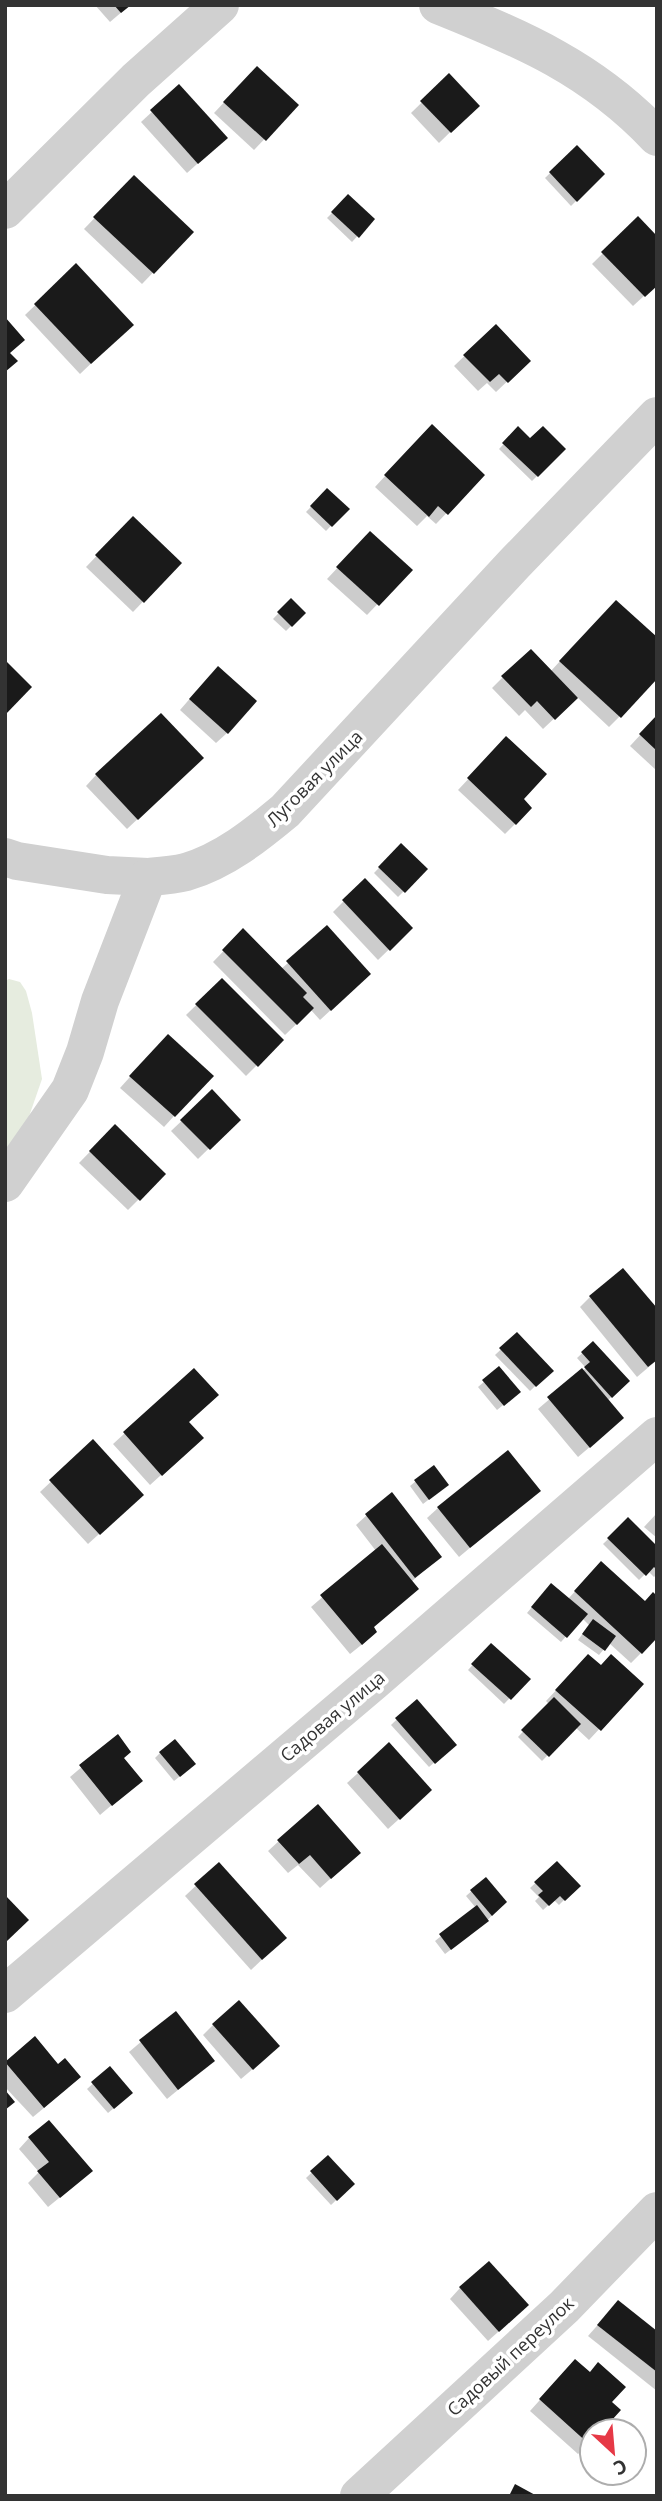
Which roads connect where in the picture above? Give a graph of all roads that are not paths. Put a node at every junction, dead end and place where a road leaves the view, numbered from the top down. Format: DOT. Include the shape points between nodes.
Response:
graph roads {
  1 [pos="220,5"];
  2 [pos="438,5"];
  3 [pos="657,137"];
  4 [pos="5,209"];
  5 [pos="657,416"];
  6 [pos="5,857"];
  7 [pos="148,877"];
  8 [pos="5,1183"];
  9 [pos="657,1436"];
  10 [pos="5,1994"];
  11 [pos="657,2211"];
  12 [pos="359,2496"];
  1 -- 4 [label="street"];
  2 -- 3 [label="street" via="561,60 608,91"];
  5 -- 7 [label="street, Луговая улица" via="285,811 221,856 186,872"];
  6 -- 7 [label="street, Луговая улица" via="94,873"];
  7 -- 8 [label="street" via="70,1090"];
  9 -- 10 [label="street, Садовая улица"];
  11 -- 12 [label="street, Садовый переулок" via="564,2306"];
}
